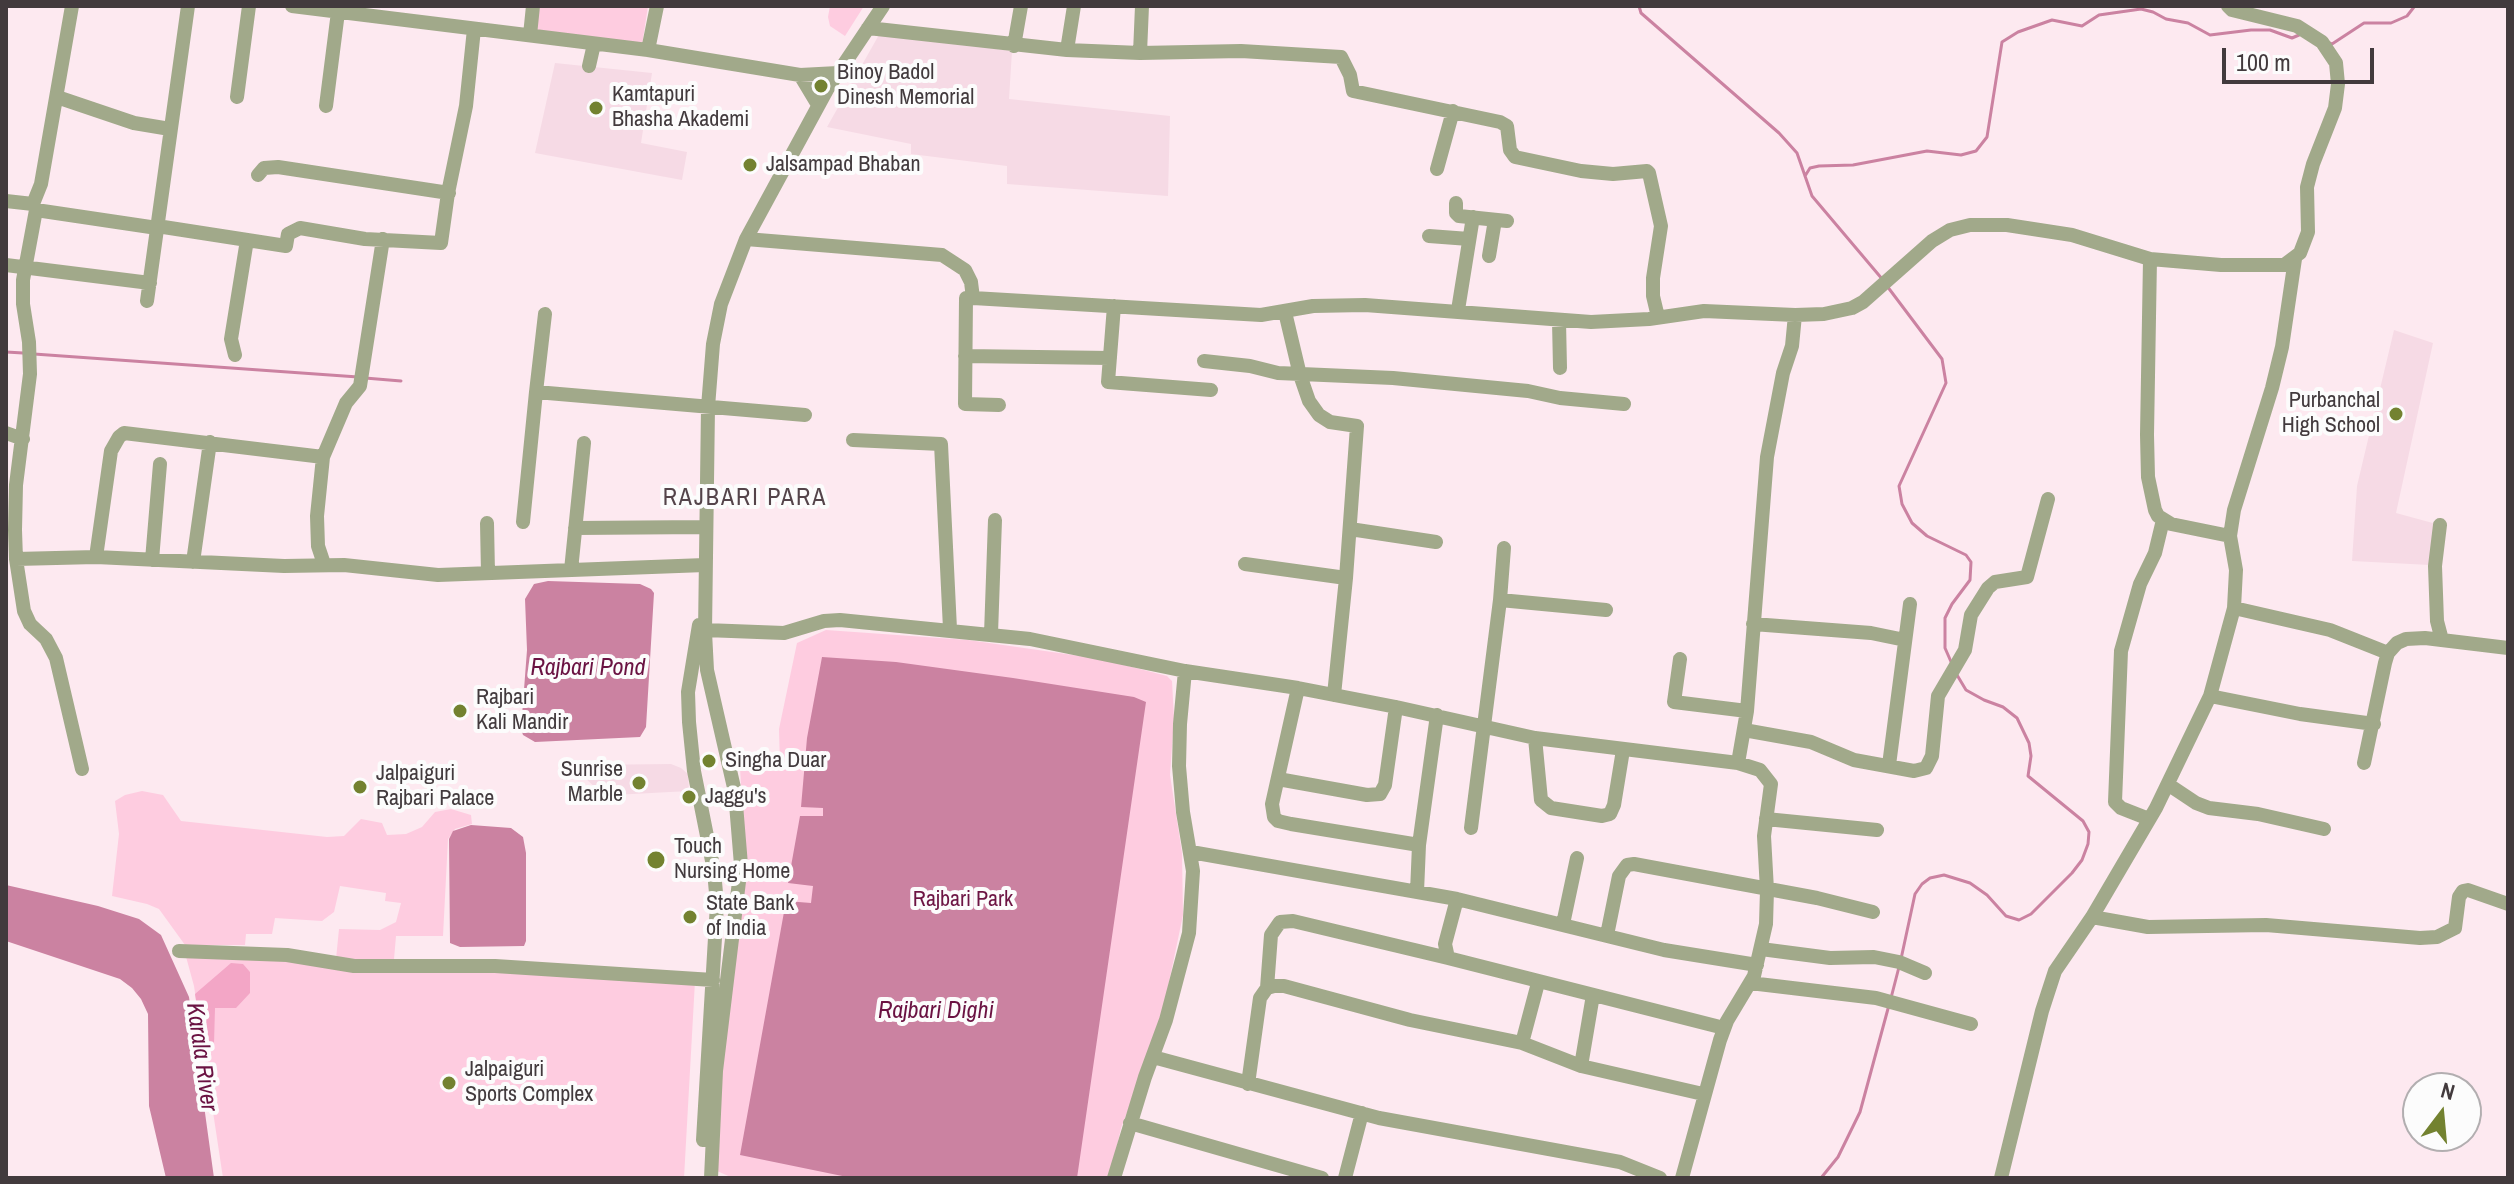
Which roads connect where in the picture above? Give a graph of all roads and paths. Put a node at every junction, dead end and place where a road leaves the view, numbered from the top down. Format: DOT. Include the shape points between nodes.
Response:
graph roads {
  1 [pos="72,6"];
  2 [pos="188,6"];
  3 [pos="249,6"];
  4 [pos="292,6"];
  5 [pos="298,6"];
  6 [pos="533,6"];
  7 [pos="657,6"];
  8 [pos="883,6"];
  9 [pos="1021,6"];
  10 [pos="1074,6"];
  11 [pos="1142,6"];
  12 [pos="2228,6"];
  13 [pos="338,12"];
  14 [pos="868,28"];
  15 [pos="474,29"];
  16 [pos="530,35"];
  17 [pos="594,44"];
  18 [pos="1014,46"];
  19 [pos="648,50"];
  20 [pos="1067,50"];
  21 [pos="1140,53"];
  22 [pos="589,66"];
  23 [pos="838,73"];
  24 [pos="800,75"];
  25 [pos="57,97"];
  26 [pos="237,97"];
  27 [pos="818,105"];
  28 [pos="326,106"];
  29 [pos="1453,111"];
  30 [pos="170,129"];
  31 [pos="1437,169"];
  32 [pos="258,175"];
  33 [pos="449,193"];
  34 [pos="6,201"];
  35 [pos="1456,203"];
  36 [pos="34,207"];
  37 [pos="1473,217"];
  38 [pos="157,227"];
  39 [pos="1429,236"];
  40 [pos="383,239"];
  41 [pos="746,239"];
  42 [pos="247,240"];
  43 [pos="1468,246"];
  44 [pos="2150,259"];
  45 [pos="2295,259"];
  46 [pos="6,265"];
  47 [pos="25,266"];
  48 [pos="150,283"];
  49 [pos="973,298"];
  50 [pos="147,301"];
  51 [pos="1114,306"];
  52 [pos="1458,310"];
  53 [pos="1285,312"];
  54 [pos="545,314"];
  55 [pos="1795,315"];
  56 [pos="1658,317"];
  57 [pos="1559,321"];
  58 [pos="235,355"];
  59 [pos="965,356"];
  60 [pos="1110,358"];
  61 [pos="1204,361"];
  62 [pos="1560,368"];
  63 [pos="1300,375"];
  64 [pos="1211,390"];
  65 [pos="536,392"];
  66 [pos="1624,404"];
  67 [pos="999,405"];
  68 [pos="708,407"];
  69 [pos="805,415"];
  70 [pos="6,433"];
  71 [pos="23,439"];
  72 [pos="853,440"];
  73 [pos="210,442"];
  74 [pos="584,443"];
  75 [pos="323,457"];
  76 [pos="160,464"];
  77 [pos="2048,499"];
  78 [pos="995,520"];
  79 [pos="2163,520"];
  80 [pos="523,522"];
  81 [pos="487,523"];
  82 [pos="2440,525"];
  83 [pos="706,527"];
  84 [pos="575,528"];
  85 [pos="1350,529"];
  86 [pos="2230,536"];
  87 [pos="1436,542"];
  88 [pos="1504,548"];
  89 [pos="96,557"];
  90 [pos="16,559"];
  91 [pos="152,560"];
  92 [pos="193,562"];
  93 [pos="324,564"];
  94 [pos="1245,564"];
  95 [pos="705,565"];
  96 [pos="571,570"];
  97 [pos="488,573"];
  98 [pos="1346,578"];
  99 [pos="1500,600"];
  100 [pos="704,601"];
  101 [pos="1910,604"];
  102 [pos="2234,608"];
  103 [pos="1606,610"];
  104 [pos="1753,624"];
  105 [pos="950,629"];
  106 [pos="705,630"];
  107 [pos="991,634"];
  108 [pos="1905,640"];
  109 [pos="2442,640"];
  110 [pos="2508,648"];
  111 [pos="2388,653"];
  112 [pos="1680,659"];
  113 [pos="1185,671"];
  114 [pos="1298,688"];
  115 [pos="1334,695"];
  116 [pos="2210,696"];
  117 [pos="1396,707"];
  118 [pos="1747,711"];
  119 [pos="1437,715"];
  120 [pos="2374,724"];
  121 [pos="1484,727"];
  122 [pos="1744,730"];
  123 [pos="1535,738"];
  124 [pos="1623,750"];
  125 [pos="1738,763"];
  126 [pos="2364,763"];
  127 [pos="1889,765"];
  128 [pos="82,769"];
  129 [pos="1278,779"];
  130 [pos="2169,785"];
  131 [pos="1766,819"];
  132 [pos="2149,819"];
  133 [pos="1471,828"];
  134 [pos="2324,829"];
  135 [pos="1877,830"];
  136 [pos="1419,845"];
  137 [pos="1191,852"];
  138 [pos="1577,858"];
  139 [pos="1767,890"];
  140 [pos="1417,892"];
  141 [pos="1457,899"];
  142 [pos="2508,904"];
  143 [pos="1873,912"];
  144 [pos="2092,917"];
  145 [pos="1563,924"];
  146 [pos="1607,935"];
  147 [pos="1761,949"];
  148 [pos="179,951"];
  149 [pos="1448,958"];
  150 [pos="1757,965"];
  151 [pos="1925,973"];
  152 [pos="713,980"];
  153 [pos="1538,983"];
  154 [pos="1750,983"];
  155 [pos="1267,988"];
  156 [pos="1593,995"];
  157 [pos="1971,1024"];
  158 [pos="1724,1028"];
  159 [pos="1522,1043"];
  160 [pos="1153,1057"];
  161 [pos="1581,1066"];
  162 [pos="1248,1084"];
  163 [pos="1703,1094"];
  164 [pos="1362,1113"];
  165 [pos="1130,1123"];
  166 [pos="2006,1177"];
  167 [pos="709,1178"];
  168 [pos="1114,1178"];
  169 [pos="1322,1178"];
  170 [pos="1345,1178"];
  171 [pos="1660,1178"];
  172 [pos="1682,1178"];
  1 -- 25 [label="street"];
  2 -- 30 [label="street"];
  3 -- 26 [label="street"];
  4 -- 5 [label="street"];
  5 -- 13 [label="street"];
  6 -- 16 [label="street"];
  7 -- 19 [label="street"];
  8 -- 14 [label="street"];
  9 -- 18 [label="street"];
  10 -- 20 [label="street"];
  11 -- 21 [label="street"];
  12 -- 45 [label="street" via="2297,26 2334,57 2338,93 2309,179 2308,232"];
  13 -- 15 [label="street"];
  13 -- 28 [label="street"];
  14 -- 18 [label="street"];
  14 -- 23 [label="street"];
  15 -- 16 [label="street"];
  15 -- 33 [label="street"];
  16 -- 17 [label="street"];
  17 -- 19 [label="street"];
  17 -- 22 [label="street"];
  18 -- 20 [label="street"];
  19 -- 24 [label="street"];
  20 -- 21 [label="street"];
  21 -- 29 [label="street" via="1241,51 1341,57 1353,91"];
  23 -- 24 [label="street"];
  23 -- 27 [label="street"];
  24 -- 27 [label="street"];
  25 -- 30 [label="street" via="134,123"];
  25 -- 36 [label="street"];
  27 -- 41 [label="street"];
  29 -- 31 [label="street"];
  29 -- 56 [label="street" via="1507,126 1515,157 1581,171 1649,173 1661,226 1653,278"];
  30 -- 38 [label="street"];
  32 -- 33 [label="street" via="264,168 278,167"];
  33 -- 40 [label="street" via="441,243"];
  34 -- 36 [label="street"];
  35 -- 37 [label="street" via="1459,216"];
  36 -- 38 [label="street"];
  36 -- 47 [label="street"];
  37 -- 43 [label="street"];
  37 -- 43 [label="street" via="1501,221 1494,257"];
  38 -- 42 [label="street"];
  38 -- 48 [label="street"];
  39 -- 43 [label="street"];
  40 -- 42 [label="street" via="300,228 288,234 286,246"];
  40 -- 75 [label="street" via="360,386 346,403"];
  41 -- 49 [label="street" via="942,255 965,270"];
  41 -- 68 [label="street" via="716,323"];
  42 -- 58 [label="street" via="231,343"];
  43 -- 52 [label="street"];
  44 -- 45 [label="street" via="2253,267"];
  44 -- 55 [label="street" via="2072,235 1970,225 1939,237 1863,302 1841,311"];
  44 -- 79 [label="street" via="2148,477 2155,510"];
  45 -- 86 [label="street" via="2282,347"];
  46 -- 47 [label="street"];
  47 -- 48 [label="street"];
  47 -- 71 [label="street" via="30,369"];
  48 -- 50 [label="street"];
  49 -- 51 [label="street"];
  49 -- 59 [label="street" via="966,298"];
  51 -- 53 [label="street"];
  51 -- 60 [label="street"];
  52 -- 53 [label="street" via="1365,305"];
  52 -- 57 [label="street"];
  53 -- 63 [label="street"];
  54 -- 65 [label="street"];
  55 -- 56 [label="street" via="1704,311"];
  55 -- 104 [label="street" via="1768,447"];
  56 -- 57 [label="street"];
  57 -- 62 [label="street"];
  59 -- 60 [label="street"];
  59 -- 67 [label="street" via="965,404"];
  60 -- 64 [label="street" via="1108,382"];
  61 -- 63 [label="street"];
  63 -- 66 [label="street" via="1378,377"];
  63 -- 85 [label="street" via="1319,415 1357,426"];
  65 -- 68 [label="street"];
  65 -- 80 [label="street"];
  68 -- 69 [label="street"];
  68 -- 83 [label="street"];
  70 -- 71 [label="street"];
  71 -- 90 [label="street" via="16,485"];
  72 -- 105 [label="street" via="941,444"];
  73 -- 75 [label="street"];
  73 -- 89 [label="street" via="132,433 119,437 111,451"];
  73 -- 92 [label="street"];
  74 -- 84 [label="street"];
  75 -- 93 [label="street" via="317,532"];
  76 -- 91 [label="street"];
  77 -- 127 [label="street" via="2027,577 2006,578 1988,588 1971,615 1965,650 1937,701 1929,765 1914,771"];
  78 -- 107 [label="street"];
  79 -- 86 [label="street"];
  79 -- 132 [label="street" via="2121,651 2115,802"];
  81 -- 97 [label="street"];
  82 -- 109 [label="street" via="2435,566"];
  83 -- 84 [label="street"];
  83 -- 95 [label="street"];
  84 -- 96 [label="street"];
  85 -- 87 [label="street"];
  85 -- 98 [label="street"];
  86 -- 102 [label="street" via="2236,570"];
  88 -- 99 [label="street"];
  89 -- 90 [label="street"];
  89 -- 91 [label="street"];
  90 -- 128 [label="street" via="24,611 60,668"];
  91 -- 92 [label="street"];
  92 -- 93 [label="street"];
  93 -- 97 [label="street" via="421,575"];
  94 -- 98 [label="street"];
  95 -- 96 [label="street"];
  95 -- 100 [label="street"];
  96 -- 97 [label="street"];
  98 -- 115 [label="street"];
  99 -- 103 [label="street"];
  99 -- 121 [label="street"];
  100 -- 106 [label="street"];
  100 -- 152 [label="street" via="688,692 694,771 717,904"];
  101 -- 108 [label="street"];
  102 -- 111 [label="street" via="2330,630"];
  102 -- 116 [label="street"];
  104 -- 108 [label="street"];
  104 -- 118 [label="street"];
  105 -- 106 [label="street" via="840,620 784,633"];
  105 -- 107 [label="street"];
  106 -- 167 [label="street" via="707,670 735,792 741,865"];
  107 -- 113 [label="street"];
  108 -- 127 [label="street"];
  109 -- 110 [label="street"];
  109 -- 111 [label="street" via="2406,639"];
  111 -- 120 [label="street"];
  112 -- 118 [label="street" via="1674,702"];
  113 -- 114 [label="street"];
  113 -- 137 [label="street" via="1179,766"];
  114 -- 115 [label="street"];
  114 -- 129 [label="street"];
  115 -- 117 [label="street"];
  116 -- 120 [label="street"];
  116 -- 130 [label="street"];
  117 -- 119 [label="street"];
  117 -- 129 [label="street" via="1380,794"];
  118 -- 122 [label="street"];
  119 -- 121 [label="street"];
  119 -- 136 [label="street"];
  120 -- 126 [label="street"];
  121 -- 123 [label="street"];
  121 -- 133 [label="street"];
  122 -- 125 [label="street"];
  122 -- 127 [label="street" via="1811,742 1847,758"];
  123 -- 124 [label="street"];
  123 -- 124 [label="street" via="1545,805 1602,816 1612,810"];
  124 -- 125 [label="street"];
  125 -- 131 [label="street" via="1770,779"];
  129 -- 136 [label="street" via="1272,811 1278,821"];
  130 -- 132 [label="street"];
  130 -- 134 [label="street" via="2209,808"];
  131 -- 135 [label="street"];
  131 -- 139 [label="street"];
  132 -- 144 [label="street"];
  136 -- 140 [label="street"];
  137 -- 140 [label="street"];
  137 -- 160 [label="street" via="1189,933"];
  138 -- 145 [label="street"];
  139 -- 143 [label="street"];
  139 -- 146 [label="street" via="1627,865 1619,876"];
  139 -- 147 [label="street"];
  140 -- 141 [label="street"];
  141 -- 145 [label="street"];
  141 -- 149 [label="street" via="1445,944"];
  142 -- 144 [label="street" via="2463,891 2455,928 2420,938 2266,925 2148,927"];
  144 -- 166 [label="street" via="2049,986"];
  145 -- 146 [label="street"];
  146 -- 150 [label="street"];
  147 -- 150 [label="street"];
  147 -- 151 [label="street" via="1830,958 1874,957"];
  148 -- 152 [label="street" via="287,955 354,966 495,966"];
  149 -- 153 [label="street"];
  149 -- 155 [label="street" via="1280,922 1271,935"];
  150 -- 154 [label="street"];
  152 -- 167 [label="street" via="702,1116"];
  153 -- 156 [label="street"];
  153 -- 159 [label="street"];
  154 -- 157 [label="street" via="1892,1001"];
  154 -- 158 [label="street"];
  155 -- 159 [label="street" via="1284,986"];
  155 -- 162 [label="street" via="1260,998"];
  156 -- 158 [label="street"];
  156 -- 161 [label="street"];
  158 -- 163 [label="street"];
  159 -- 161 [label="street"];
  160 -- 162 [label="street"];
  160 -- 165 [label="street"];
  161 -- 163 [label="street"];
  162 -- 164 [label="street"];
  163 -- 172 [label="street"];
  164 -- 170 [label="street"];
  164 -- 171 [label="street" via="1610,1160"];
  165 -- 168 [label="street"];
  165 -- 169 [label="street"];
}
